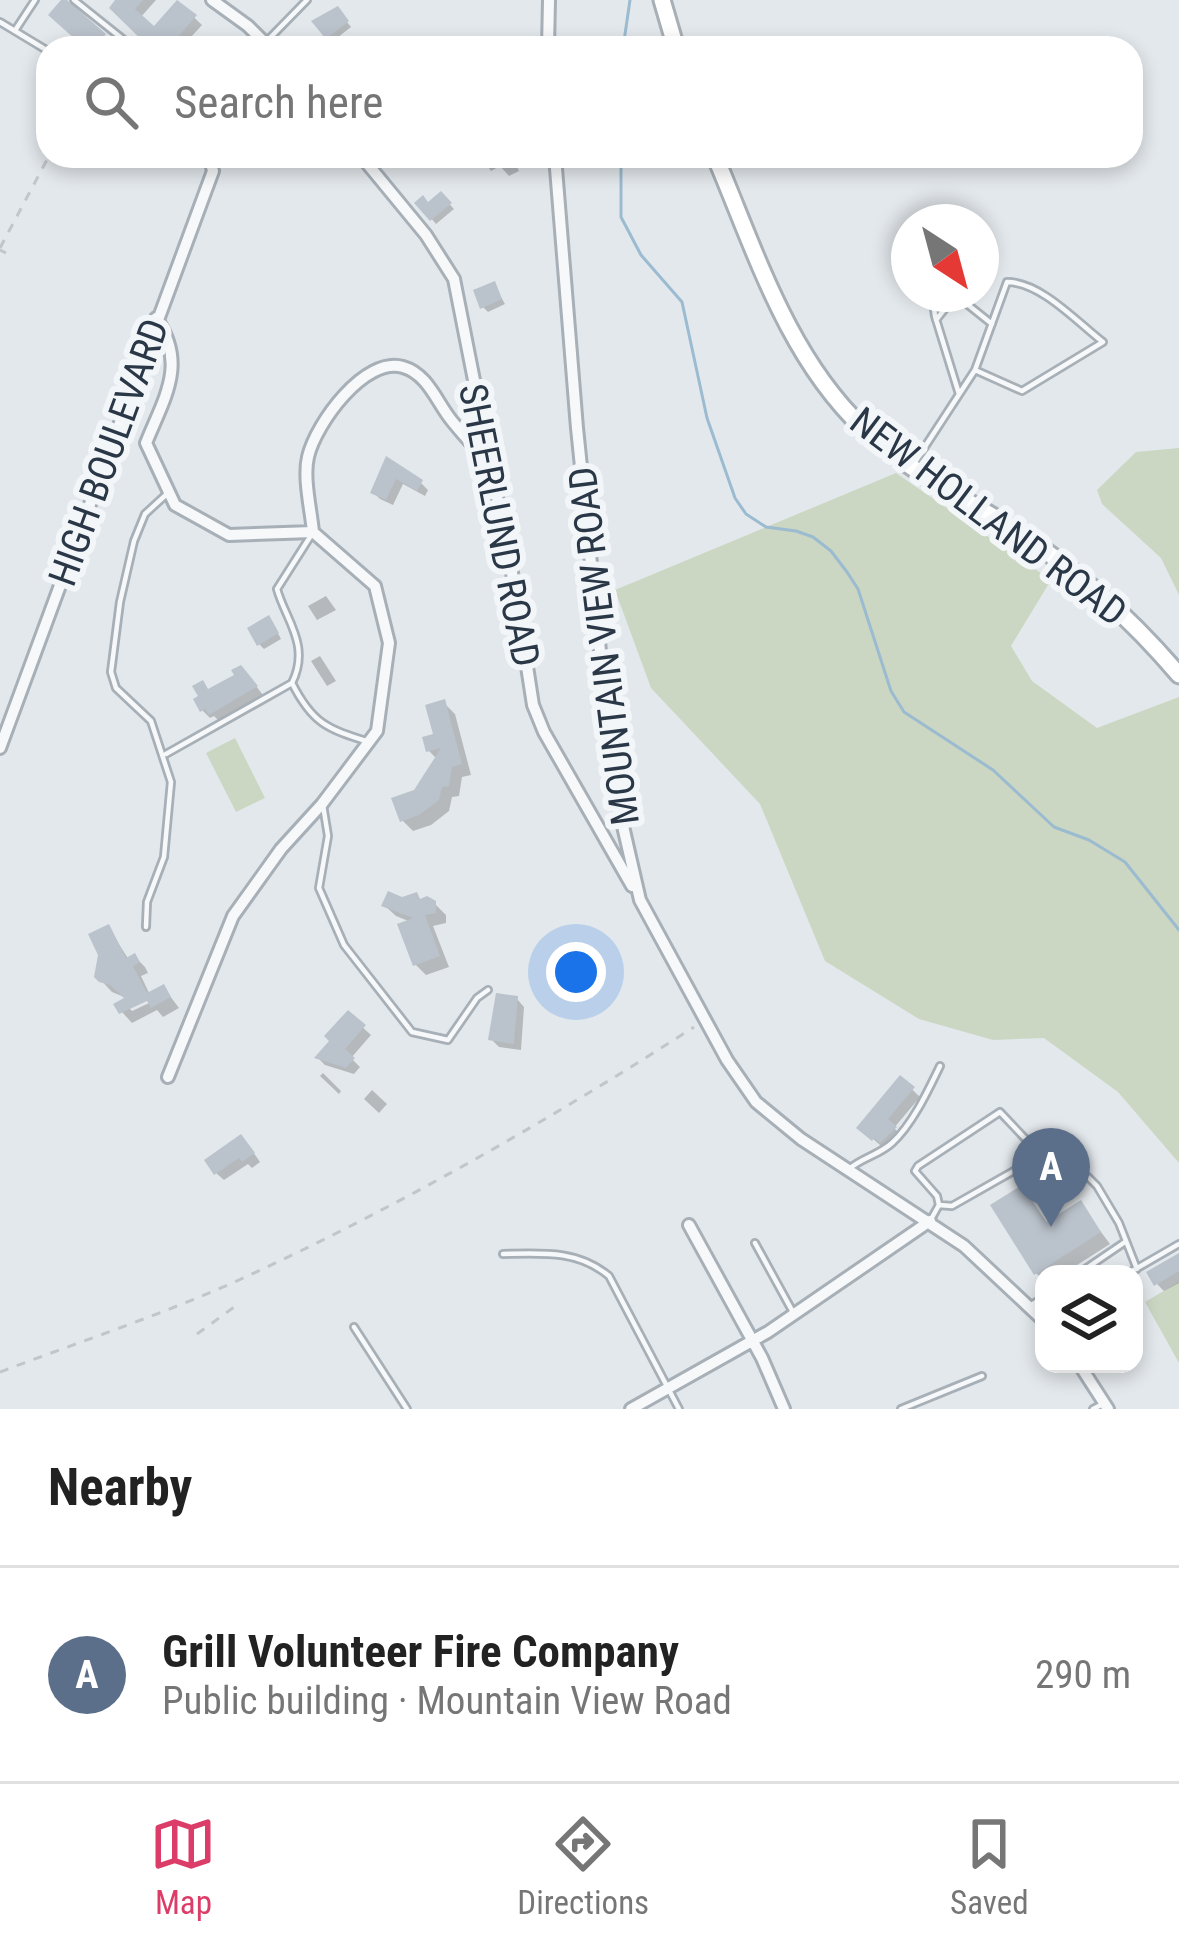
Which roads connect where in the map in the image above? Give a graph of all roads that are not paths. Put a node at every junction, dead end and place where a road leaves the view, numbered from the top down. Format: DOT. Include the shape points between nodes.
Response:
graph roads {
  1 [pos="35,0"];
  2 [pos="74,0"];
  3 [pos="212,0"];
  4 [pos="307,0"];
  5 [pos="549,0"];
  6 [pos="662,0"];
  7 [pos="0,22"];
  8 [pos="16,29"];
  9 [pos="119,36"];
  10 [pos="256,36"];
  11 [pos="275,36"];
  12 [pos="548,36"];
  13 [pos="672,36"];
  14 [pos="36,43"];
  15 [pos="212,168"];
  16 [pos="371,168"];
  17 [pos="556,168"];
  18 [pos="720,168"];
  19 [pos="935,312"];
  20 [pos="156,319"];
  21 [pos="936,320"];
  22 [pos="992,324"];
  23 [pos="975,370"];
  24 [pos="959,394"];
  25 [pos="490,464"];
  26 [pos="912,467"];
  27 [pos="169,492"];
  28 [pos="313,532"];
  29 [pos="1179,675"];
  30 [pos="292,683"];
  31 [pos="369,742"];
  32 [pos="0,748"];
  33 [pos="164,754"];
  34 [pos="322,804"];
  35 [pos="640,900"];
  36 [pos="146,927"];
  37 [pos="488,990"];
  38 [pos="940,1066"];
  39 [pos="168,1077"];
  40 [pos="1040,1156"];
  41 [pos="849,1169"];
  42 [pos="939,1205"];
  43 [pos="930,1221"];
  44 [pos="688,1225"];
  45 [pos="1125,1242"];
  46 [pos="755,1243"];
  47 [pos="1179,1244"];
  48 [pos="503,1254"];
  49 [pos="1091,1265"];
  50 [pos="1135,1265"];
  51 [pos="1143,1265"];
  52 [pos="1035,1303"];
  53 [pos="1030,1306"];
  54 [pos="1035,1311"];
  55 [pos="794,1314"];
  56 [pos="354,1327"];
  57 [pos="752,1341"];
  58 [pos="1084,1373"];
  59 [pos="982,1376"];
  60 [pos="670,1387"];
  61 [pos="1102,1407"];
  62 [pos="407,1409"];
  63 [pos="632,1409"];
  64 [pos="679,1409"];
  65 [pos="784,1409"];
  66 [pos="901,1409"];
  1 -- 8 [label="lane"];
  2 -- 9 [label="lane"];
  3 -- 10 [label="street"];
  4 -- 11 [label="lane"];
  5 -- 12 [label="street"];
  6 -- 13 [label="main road"];
  7 -- 8 [label="lane"];
  8 -- 14 [label="lane"];
  15 -- 20 [label="street, HIGH BOULEVARD"];
  16 -- 25 [label="street, SHEERLUND ROAD" via="454,279"];
  17 -- 35 [label="street, MOUNTAIN VIEW ROAD" via="614,787"];
  18 -- 26 [label="main road, NEW HOLLAND ROAD" via="809,362 852,417"];
  19 -- 21 [label="lane"];
  20 -- 27 [label="street" via="175,369 146,443"];
  20 -- 32 [label="street, HIGH BOULEVARD"];
  21 -- 22 [label="lane" via="962,300"];
  21 -- 24 [label="lane"];
  22 -- 23 [label="lane"];
  22 -- 23 [label="lane" via="1007,282 1018,282 1103,343 1022,391"];
  23 -- 24 [label="lane"];
  24 -- 26 [label="lane"];
  25 -- 28 [label="street" via="424,378 379,366 355,382 308,457"];
  25 -- 35 [label="street, SHEERLUND ROAD" via="533,705"];
  26 -- 29 [label="main road, NEW HOLLAND ROAD" via="1070,568"];
  27 -- 28 [label="street" via="176,506 230,535"];
  27 -- 33 [label="lane" via="150,508 134,541 111,672 116,688 151,721"];
  28 -- 30 [label="lane" via="277,589 296,635"];
  28 -- 31 [label="street" via="374,586 389,644"];
  30 -- 31 [label="lane" via="304,708 330,730"];
  30 -- 33 [label="lane"];
  31 -- 34 [label="street"];
  33 -- 36 [label="lane" via="169,812"];
  34 -- 37 [label="lane" via="322,896 344,945 412,1032 448,1040"];
  34 -- 39 [label="street" via="232,916"];
  35 -- 41 [label="street, MOUNTAIN VIEW ROAD" via="756,1102"];
  38 -- 41 [label="lane" via="895,1141"];
  40 -- 42 [label="lane" via="952,1206"];
  40 -- 42 [label="lane" via="1000,1112 918,1166"];
  40 -- 45 [label="lane" via="1088,1177"];
  41 -- 43 [label="street, MOUNTAIN VIEW ROAD"];
  42 -- 43 [label="lane"];
  43 -- 53 [label="street, MOUNTAIN VIEW ROAD"];
  43 -- 55 [label="street"];
  44 -- 57 [label="street"];
  45 -- 49 [label="lane"];
  45 -- 50 [label="lane"];
  46 -- 55 [label="lane"];
  47 -- 51 [label="lane"];
  48 -- 60 [label="lane" via="590,1260 609,1276"];
  52 -- 53 [label="lane"];
  53 -- 54 [label="street, MOUNTAIN VIEW ROAD"];
  55 -- 57 [label="street"];
  56 -- 62 [label="lane"];
  57 -- 60 [label="street"];
  57 -- 65 [label="street"];
  58 -- 61 [label="street"];
  59 -- 66 [label="lane"];
  60 -- 63 [label="street"];
  60 -- 64 [label="lane"];
}
